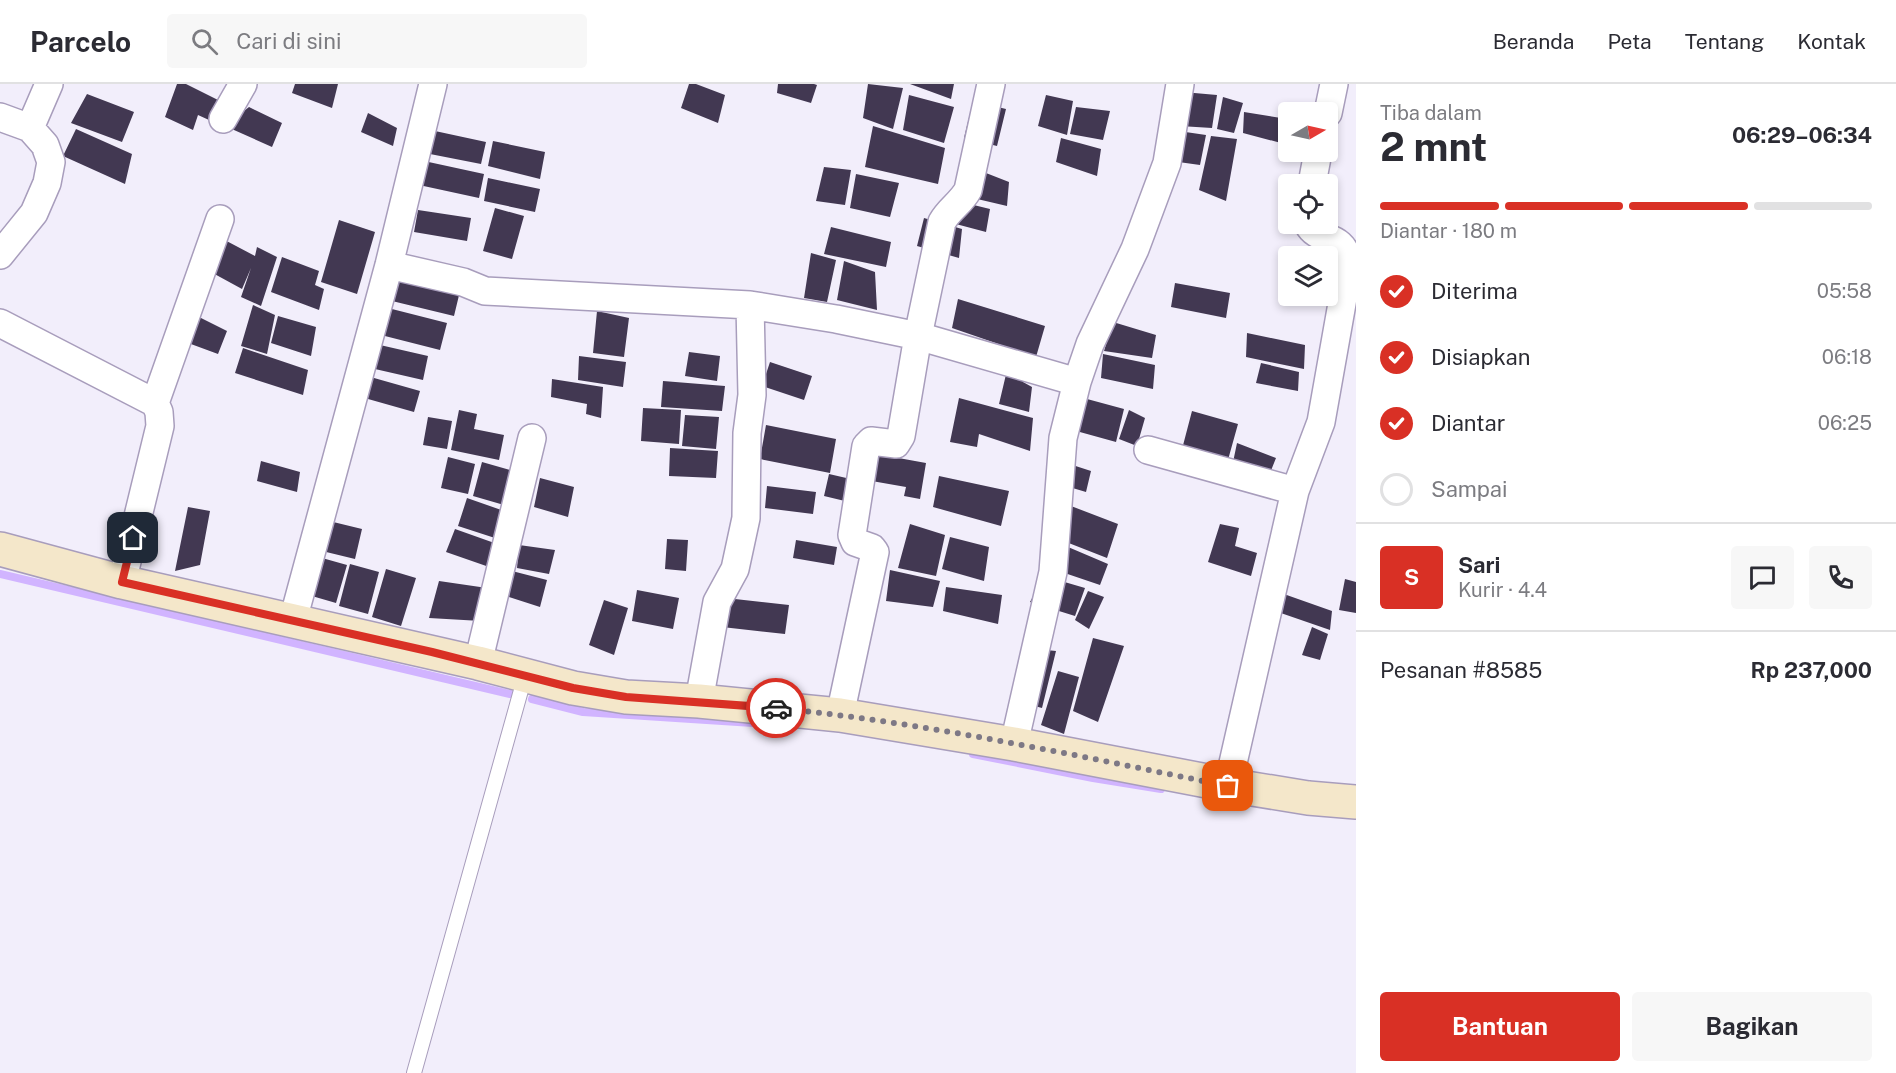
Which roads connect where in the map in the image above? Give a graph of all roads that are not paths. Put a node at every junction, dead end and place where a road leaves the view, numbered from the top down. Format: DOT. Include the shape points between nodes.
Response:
graph roads {
  1 [pos="49,84"];
  2 [pos="243,84"];
  3 [pos="433,84"];
  4 [pos="991,84"];
  5 [pos="1180,84"];
  6 [pos="1335,84"];
  7 [pos="1331,102"];
  8 [pos="0,117"];
  9 [pos="223,119"];
  10 [pos="30,129"];
  11 [pos="220,219"];
  12 [pos="1320,234"];
  13 [pos="0,255"];
  14 [pos="389,265"];
  15 [pos="750,305"];
  16 [pos="0,323"];
  17 [pos="918,336"];
  18 [pos="1077,381"];
  19 [pos="155,403"];
  20 [pos="532,438"];
  21 [pos="1148,450"];
  22 [pos="1295,491"];
  23 [pos="0,549"];
  24 [pos="122,582"];
  25 [pos="293,620"];
  26 [pos="478,663"];
  27 [pos="525,676"];
  28 [pos="699,701"];
  29 [pos="840,715"];
  30 [pos="1014,744"];
  31 [pos="1228,786"];
  32 [pos="1356,802"];
  33 [pos="414,1073"];
  1 -- 10 [label="street"];
  2 -- 9 [label="street"];
  3 -- 14 [label="street"];
  4 -- 17 [label="street" via="968,190 942,222"];
  5 -- 18 [label="street" via="1167,163 1136,249 1090,344"];
  6 -- 7 [label="street"];
  8 -- 10 [label="street"];
  10 -- 13 [label="street" via="45,145 51,162 47,183 34,213"];
  11 -- 19 [label="street"];
  12 -- 22 [label="street" via="1339,243 1347,252 1348,264 1321,422"];
  14 -- 15 [label="street" via="485,291"];
  14 -- 25 [label="street"];
  15 -- 17 [label="street"];
  15 -- 28 [label="street" via="752,395 747,433 746,518 735,569 717,602"];
  16 -- 19 [label="street"];
  17 -- 18 [label="street"];
  17 -- 29 [label="street" via="901,436 896,444 871,441 866,446 852,535 855,542 875,552"];
  18 -- 30 [label="street" via="1063,438 1053,572"];
  19 -- 24 [label="street" via="160,426"];
  20 -- 26 [label="street"];
  21 -- 22 [label="street"];
  22 -- 31 [label="street"];
  23 -- 24 [label="street"];
  24 -- 25 [label="street"];
  25 -- 26 [label="street"];
  26 -- 27 [label="street"];
  27 -- 28 [label="street" via="626,697"];
  27 -- 33 [label="lane"];
  28 -- 29 [label="street"];
  29 -- 30 [label="street"];
  30 -- 31 [label="street"];
  31 -- 32 [label="street"];
}
